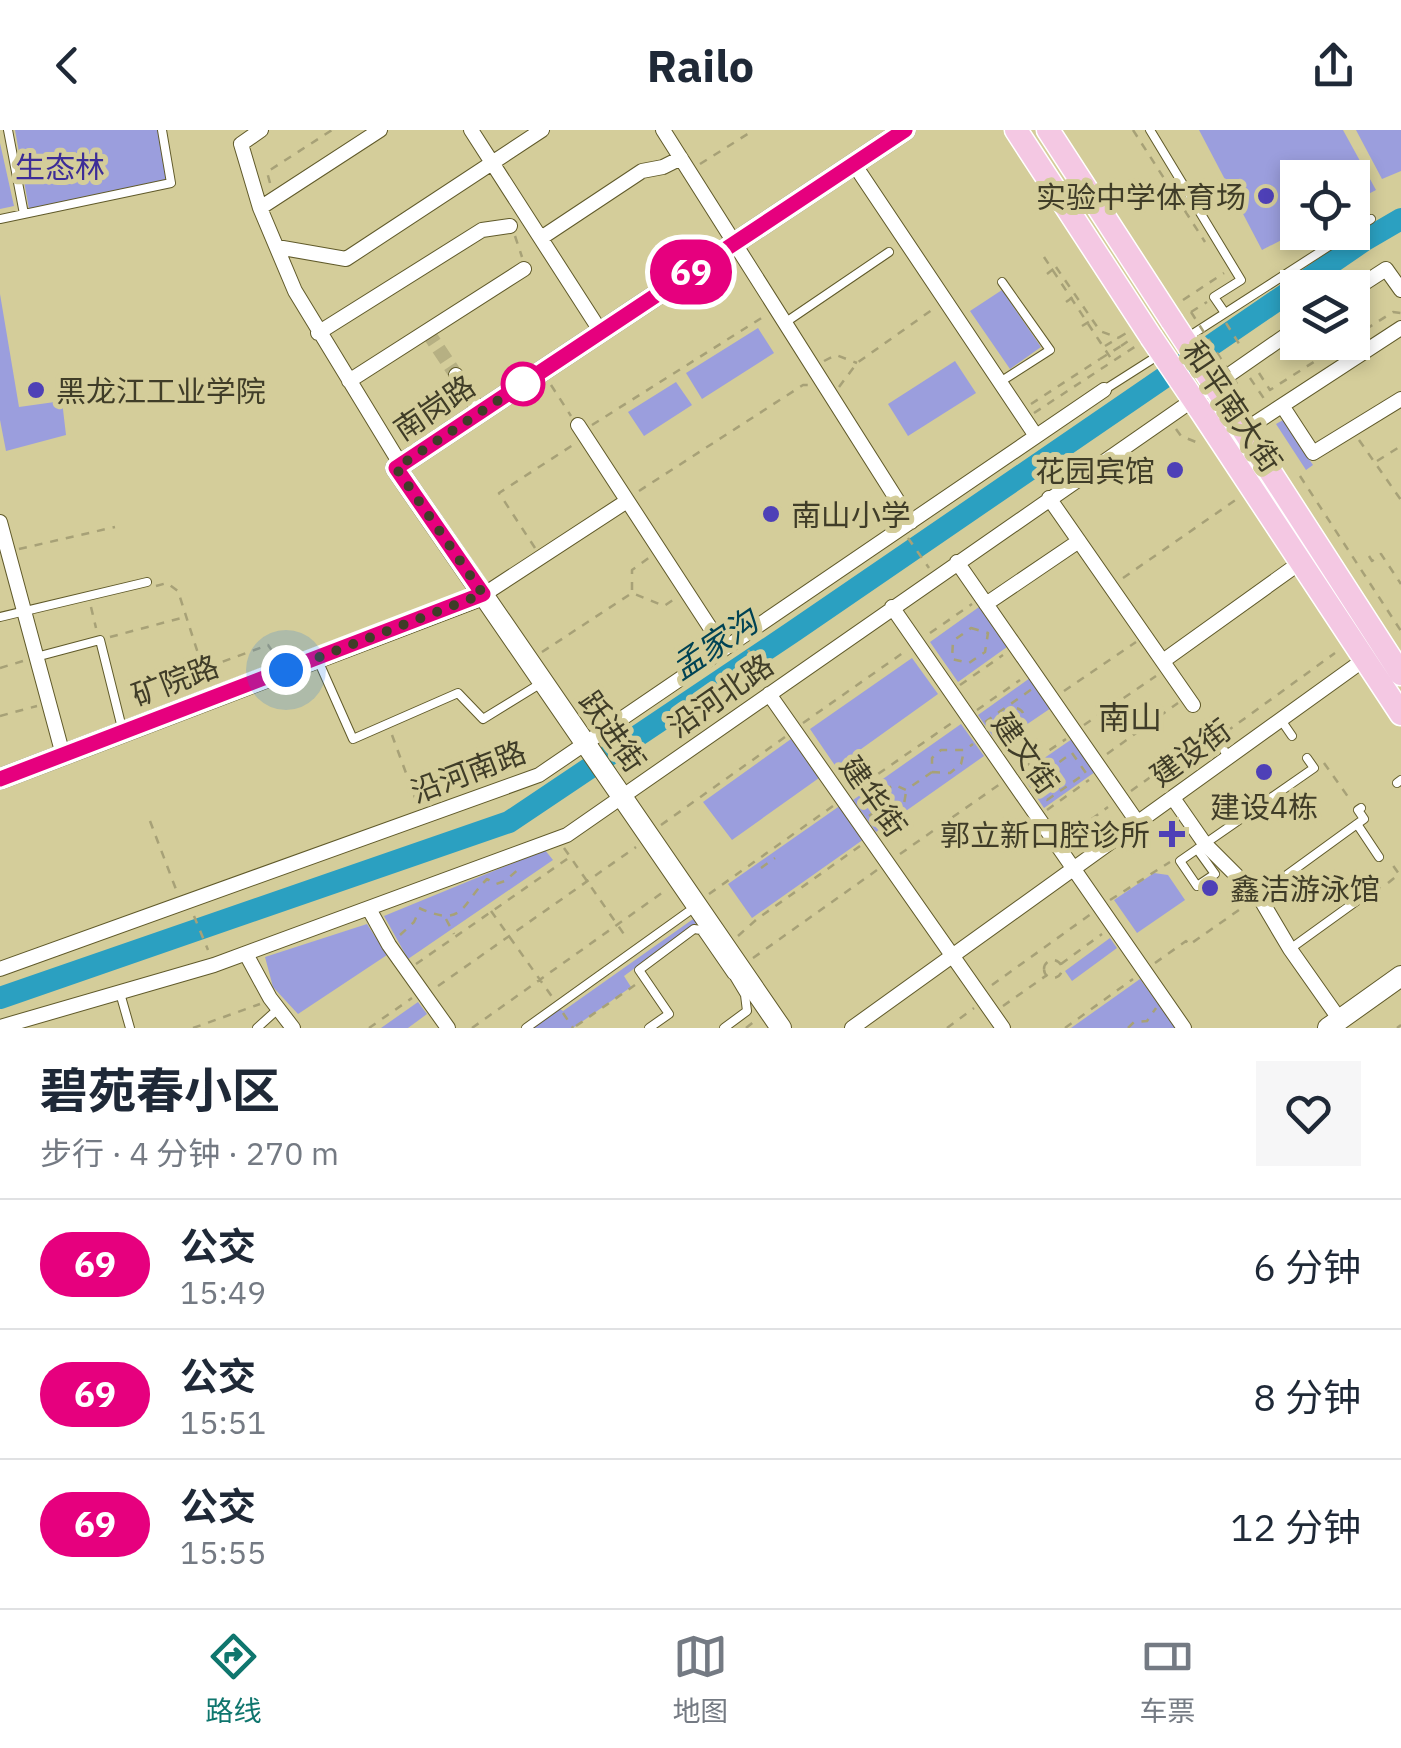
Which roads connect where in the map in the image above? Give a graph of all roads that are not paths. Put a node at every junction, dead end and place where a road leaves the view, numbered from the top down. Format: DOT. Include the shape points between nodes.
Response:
graph roads {
  1 [pos="8,130"];
  2 [pos="162,130"];
  3 [pos="261,130"];
  4 [pos="380,130"];
  5 [pos="471,130"];
  6 [pos="542,130"];
  7 [pos="663,130"];
  8 [pos="1016,130"];
  9 [pos="1048,130"];
  10 [pos="1150,130"];
  11 [pos="900,131"];
  12 [pos="681,158"];
  13 [pos="492,162"];
  14 [pos="854,164"];
  15 [pos="260,208"];
  16 [pos="24,214"];
  17 [pos="0,219"];
  18 [pos="510,226"];
  19 [pos="541,238"];
  20 [pos="736,242"];
  21 [pos="277,248"];
  22 [pos="1324,250"];
  23 [pos="889,252"];
  24 [pos="524,269"];
  25 [pos="1370,278"];
  26 [pos="1240,280"];
  27 [pos="1002,282"];
  28 [pos="1401,290"];
  29 [pos="1251,297"];
  30 [pos="1223,315"];
  31 [pos="786,322"];
  32 [pos="1401,328"];
  33 [pos="602,332"];
  34 [pos="318,333"];
  35 [pos="1280,338"];
  36 [pos="456,375"];
  37 [pos="349,380"];
  38 [pos="1000,382"];
  39 [pos="1104,390"];
  40 [pos="1401,399"];
  41 [pos="1283,407"];
  42 [pos="480,412"];
  43 [pos="581,431"];
  44 [pos="1243,431"];
  45 [pos="1036,436"];
  46 [pos="398,467"];
  47 [pos="1049,498"];
  48 [pos="626,500"];
  49 [pos="0,522"];
  50 [pos="906,525"];
  51 [pos="1079,541"];
  52 [pos="6,556"];
  53 [pos="957,562"];
  54 [pos="1300,562"];
  55 [pos="147,582"];
  56 [pos="483,594"];
  57 [pos="984,600"];
  58 [pos="892,607"];
  59 [pos="24,611"];
  60 [pos="0,618"];
  61 [pos="724,649"];
  62 [pos="316,658"];
  63 [pos="30,659"];
  64 [pos="1365,660"];
  65 [pos="1161,667"];
  66 [pos="1401,674"];
  67 [pos="543,682"];
  68 [pos="772,692"];
  69 [pos="1190,701"];
  70 [pos="1401,714"];
  71 [pos="1281,720"];
  72 [pos="123,732"];
  73 [pos="1212,732"];
  74 [pos="1292,736"];
  75 [pos="588,747"];
  76 [pos="63,755"];
  77 [pos="1229,758"];
  78 [pos="1307,758"];
  79 [pos="0,779"];
  80 [pos="622,797"];
  81 [pos="1173,798"];
  82 [pos="1360,809"];
  83 [pos="1138,823"];
  84 [pos="1357,824"];
  85 [pos="1201,846"];
  86 [pos="1379,857"];
  87 [pos="1074,869"];
  88 [pos="1376,887"];
  89 [pos="1258,896"];
  90 [pos="369,908"];
  91 [pos="688,912"];
  92 [pos="1290,949"];
  93 [pos="246,954"];
  94 [pos="952,956"];
  95 [pos="741,968"];
  96 [pos="0,970"];
  97 [pos="1401,976"];
  98 [pos="120,993"];
  99 [pos="274,1003"];
  100 [pos="1342,1023"];
  101 [pos="0,1028"];
  102 [pos="130,1028"];
  103 [pos="256,1028"];
  104 [pos="293,1028"];
  105 [pos="448,1028"];
  106 [pos="526,1028"];
  107 [pos="649,1028"];
  108 [pos="724,1028"];
  109 [pos="782,1028"];
  110 [pos="852,1028"];
  111 [pos="1003,1028"];
  112 [pos="1184,1028"];
  1 -- 16 [label="lane"];
  2 -- 16 [label="lane" via="171,183"];
  3 -- 15 [label="street" via="241,144"];
  4 -- 15 [label="street"];
  5 -- 13 [label="street"];
  6 -- 13 [label="street"];
  7 -- 12 [label="street"];
  8 -- 54 [label="main road, 和平南大街, bridge" via="1137,338 1199,408"];
  9 -- 44 [label="main road, 和平南大街, bridge" via="1182,316 1228,389"];
  10 -- 26 [label="lane"];
  11 -- 14 [label="street, 南岗路"];
  12 -- 19 [label="street" via="642,172"];
  12 -- 20 [label="street"];
  13 -- 19 [label="street"];
  13 -- 21 [label="street" via="346,259"];
  14 -- 20 [label="street, 南岗路"];
  14 -- 38 [label="street"];
  15 -- 21 [label="street"];
  16 -- 17 [label="lane"];
  18 -- 34 [label="street" via="482,230"];
  19 -- 33 [label="street"];
  20 -- 31 [label="street"];
  20 -- 33 [label="street, 南岗路"];
  21 -- 34 [label="street"];
  22 -- 29 [label="lane"];
  23 -- 31 [label="lane"];
  24 -- 37 [label="street"];
  25 -- 28 [label="street" via="1386,268"];
  26 -- 29 [label="lane"];
  26 -- 30 [label="lane" via="1214,297"];
  27 -- 38 [label="lane" via="1050,350"];
  29 -- 30 [label="lane"];
  30 -- 39 [label="lane"];
  31 -- 50 [label="street"];
  32 -- 41 [label="street"];
  33 -- 42 [label="street, 南岗路"];
  34 -- 37 [label="street"];
  35 -- 47 [label="street, 沿河北路"];
  36 -- 42 [label="street"];
  37 -- 46 [label="street"];
  38 -- 45 [label="street" via="1027,412"];
  39 -- 45 [label="street, 沿河南路"];
  40 -- 41 [label="street" via="1314,453"];
  41 -- 44 [label="street"];
  42 -- 46 [label="street, 南岗路"];
  43 -- 48 [label="street"];
  44 -- 66 [label="main road, 和平南大街"];
  45 -- 50 [label="street, 沿河南路"];
  46 -- 56 [label="street, 跃进街"];
  47 -- 51 [label="street"];
  47 -- 53 [label="street, 沿河北路"];
  48 -- 56 [label="street"];
  48 -- 61 [label="street"];
  49 -- 52 [label="street"];
  50 -- 61 [label="street, 沿河南路"];
  51 -- 57 [label="street"];
  51 -- 65 [label="street"];
  52 -- 59 [label="street"];
  53 -- 57 [label="street"];
  53 -- 58 [label="street, 沿河北路"];
  54 -- 64 [label="main road, 和平南大街"];
  54 -- 65 [label="street"];
  55 -- 59 [label="lane"];
  56 -- 62 [label="street, 矿院路"];
  56 -- 67 [label="street, 跃进街"];
  57 -- 83 [label="street"];
  58 -- 68 [label="street, 沿河北路"];
  58 -- 87 [label="street, 建文街" via="910,647 951,692"];
  59 -- 60 [label="lane"];
  59 -- 63 [label="street"];
  61 -- 75 [label="street, 沿河南路"];
  62 -- 67 [label="lane" via="352,739 458,693 483,720"];
  62 -- 72 [label="street, 矿院路"];
  63 -- 72 [label="lane" via="100,640"];
  63 -- 76 [label="street"];
  64 -- 70 [label="main road, 和平南大街"];
  64 -- 71 [label="street, 建设街"];
  65 -- 69 [label="street"];
  67 -- 75 [label="street, 跃进街"];
  68 -- 80 [label="street, 沿河北路"];
  68 -- 94 [label="street, 建华街"];
  71 -- 74 [label="lane"];
  71 -- 77 [label="street, 建设街"];
  72 -- 76 [label="street, 矿院路"];
  73 -- 77 [label="lane"];
  75 -- 80 [label="street, 跃进街"];
  75 -- 96 [label="street, 沿河南路" via="539,775"];
  76 -- 79 [label="street, 矿院路"];
  77 -- 81 [label="street, 建设街"];
  78 -- 85 [label="lane" via="1314,768"];
  80 -- 90 [label="street, 沿河北路" via="558,838"];
  80 -- 95 [label="street, 跃进街"];
  81 -- 83 [label="street, 建设街"];
  81 -- 85 [label="street"];
  82 -- 84 [label="lane" via="1364,819"];
  83 -- 87 [label="street, 建设街"];
  84 -- 86 [label="lane"];
  84 -- 89 [label="lane"];
  85 -- 85 [label="lane" via="1180,861 1197,886 1215,874"];
  85 -- 89 [label="street"];
  87 -- 94 [label="street, 建设街"];
  87 -- 112 [label="street, 建文街"];
  88 -- 92 [label="lane"];
  89 -- 92 [label="street"];
  90 -- 93 [label="street, 沿河北路"];
  90 -- 105 [label="street"];
  91 -- 106 [label="lane"];
  92 -- 100 [label="street"];
  93 -- 98 [label="street, 沿河北路"];
  93 -- 99 [label="street"];
  94 -- 110 [label="street, 建设街"];
  94 -- 111 [label="street, 建华街"];
  95 -- 107 [label="lane" via="694,929 639,970 670,1014"];
  95 -- 108 [label="lane" via="746,1011"];
  95 -- 109 [label="street, 跃进街"];
  97 -- 100 [label="street"];
  98 -- 101 [label="street, 沿河北路"];
  98 -- 102 [label="lane"];
  99 -- 103 [label="lane"];
  99 -- 104 [label="street"];
}
